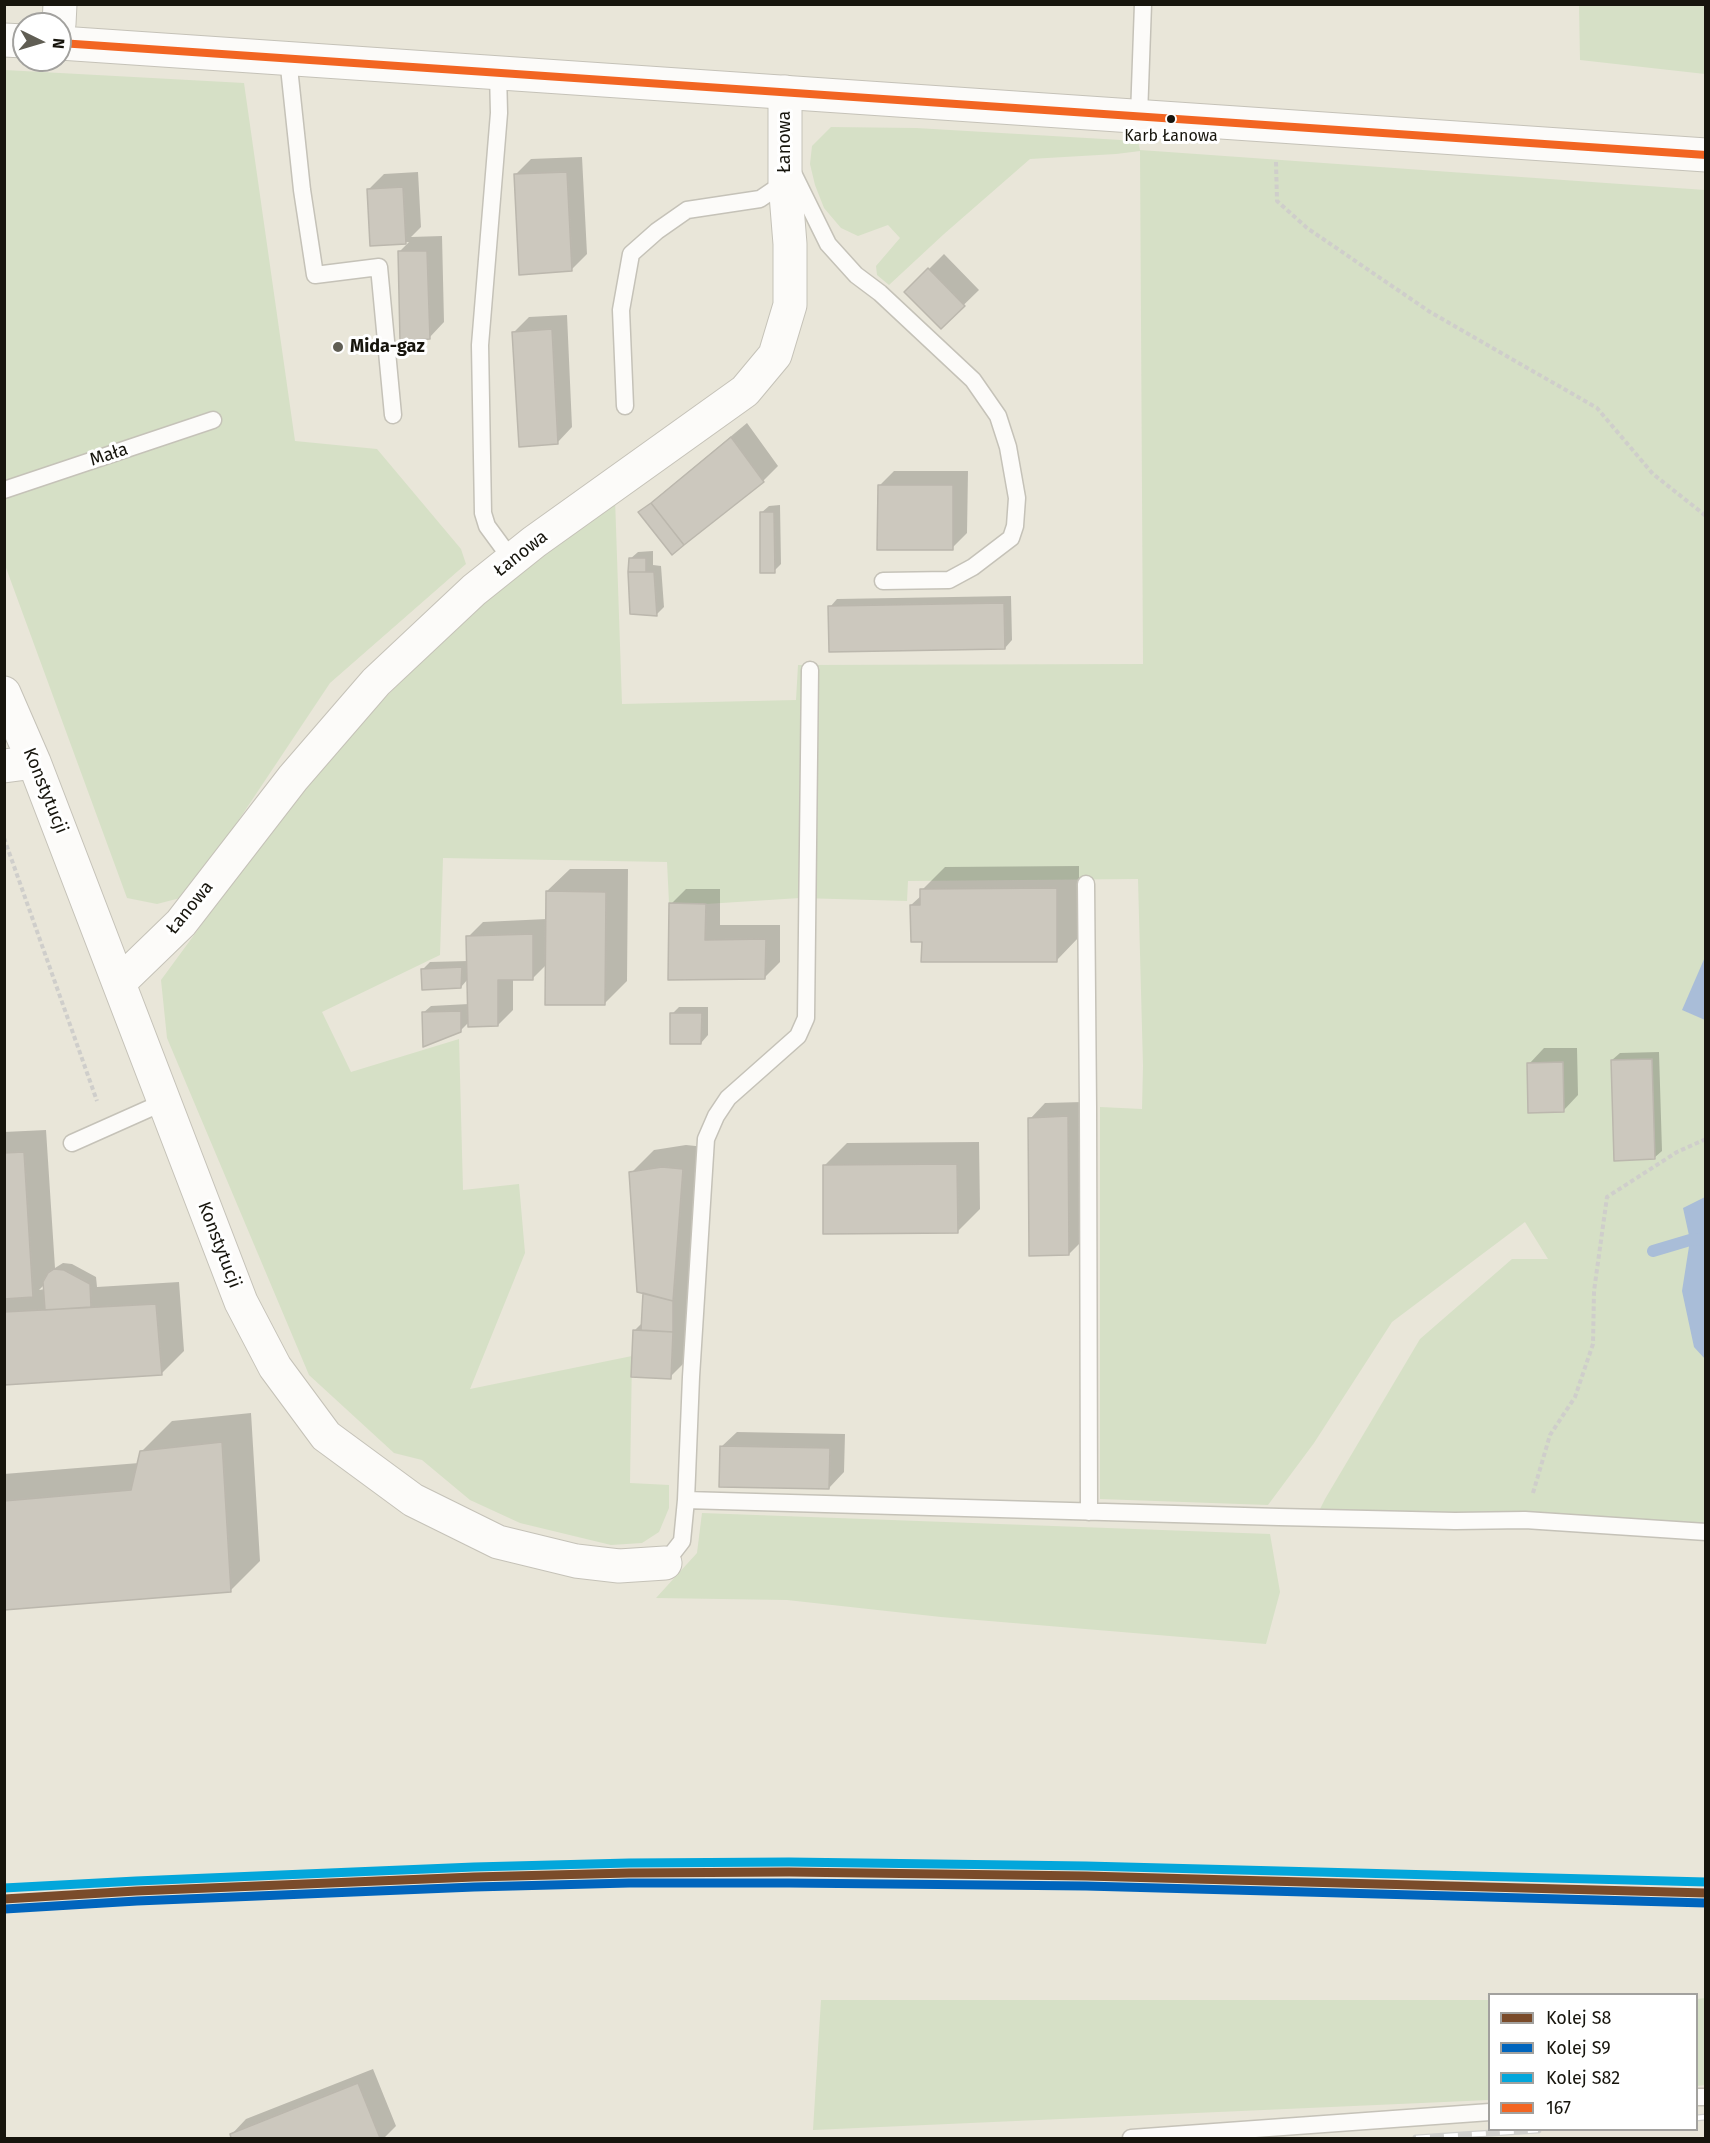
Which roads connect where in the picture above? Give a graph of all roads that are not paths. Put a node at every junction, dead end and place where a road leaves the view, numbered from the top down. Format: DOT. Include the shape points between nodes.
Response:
graph roads {
  1 [pos="1143,4"];
  2 [pos="72,44"];
  3 [pos="288,58"];
  4 [pos="498,72"];
  5 [pos="785,92"];
  6 [pos="1139,116"];
  7 [pos="1706,155"];
  8 [pos="784,168"];
  9 [pos="625,406"];
  10 [pos="393,415"];
  11 [pos="213,420"];
  12 [pos="4,489"];
  13 [pos="512,560"];
  14 [pos="883,581"];
  15 [pos="810,670"];
  16 [pos="4,693"];
  17 [pos="19,764"];
  18 [pos="1086,884"];
  19 [pos="119,983"];
  20 [pos="164,1102"];
  21 [pos="72,1143"];
  22 [pos="686,1500"];
  23 [pos="1089,1512"];
  24 [pos="1706,1532"];
  25 [pos="664,1563"];
  26 [pos="1488,2112"];
  27 [pos="1131,2139"];
  1 -- 6 [label="lane"];
  2 -- 3 [label="street"];
  3 -- 4 [label="street"];
  3 -- 10 [label="lane" via="315,275 379,267"];
  4 -- 5 [label="street"];
  4 -- 13 [label="lane" via="499,113 480,345 483,513 487,526"];
  5 -- 6 [label="street"];
  5 -- 8 [label="street, Łanowa"];
  6 -- 7 [label="street"];
  8 -- 9 [label="lane" via="760,200 687,210 631,254 621,310"];
  8 -- 13 [label="street, Łanowa" via="790,305 776,355 746,391"];
  8 -- 14 [label="lane" via="828,244 856,275 973,380 998,416 1008,447 1017,498 1016,526 1011,538 949,580"];
  11 -- 12 [label="lane, Mała"];
  13 -- 19 [label="street, Łanowa" via="474,590 376,682 293,778 181,923"];
  15 -- 22 [label="lane" via="806,1018 798,1035 728,1098 706,1139"];
  16 -- 17 [label="street, Konstytucji"];
  17 -- 19 [label="street, Konstytucji"];
  18 -- 23 [label="lane"];
  19 -- 20 [label="street, Konstytucji"];
  20 -- 21 [label="lane"];
  20 -- 25 [label="street, Konstytucji" via="241,1302 275,1367 326,1436 413,1500 498,1542 576,1561 619,1566"];
  22 -- 23 [label="lane"];
  22 -- 25 [label="lane" via="682,1541"];
  23 -- 24 [label="lane" via="1525,1520"];
  26 -- 27 [label="lane"];
}
